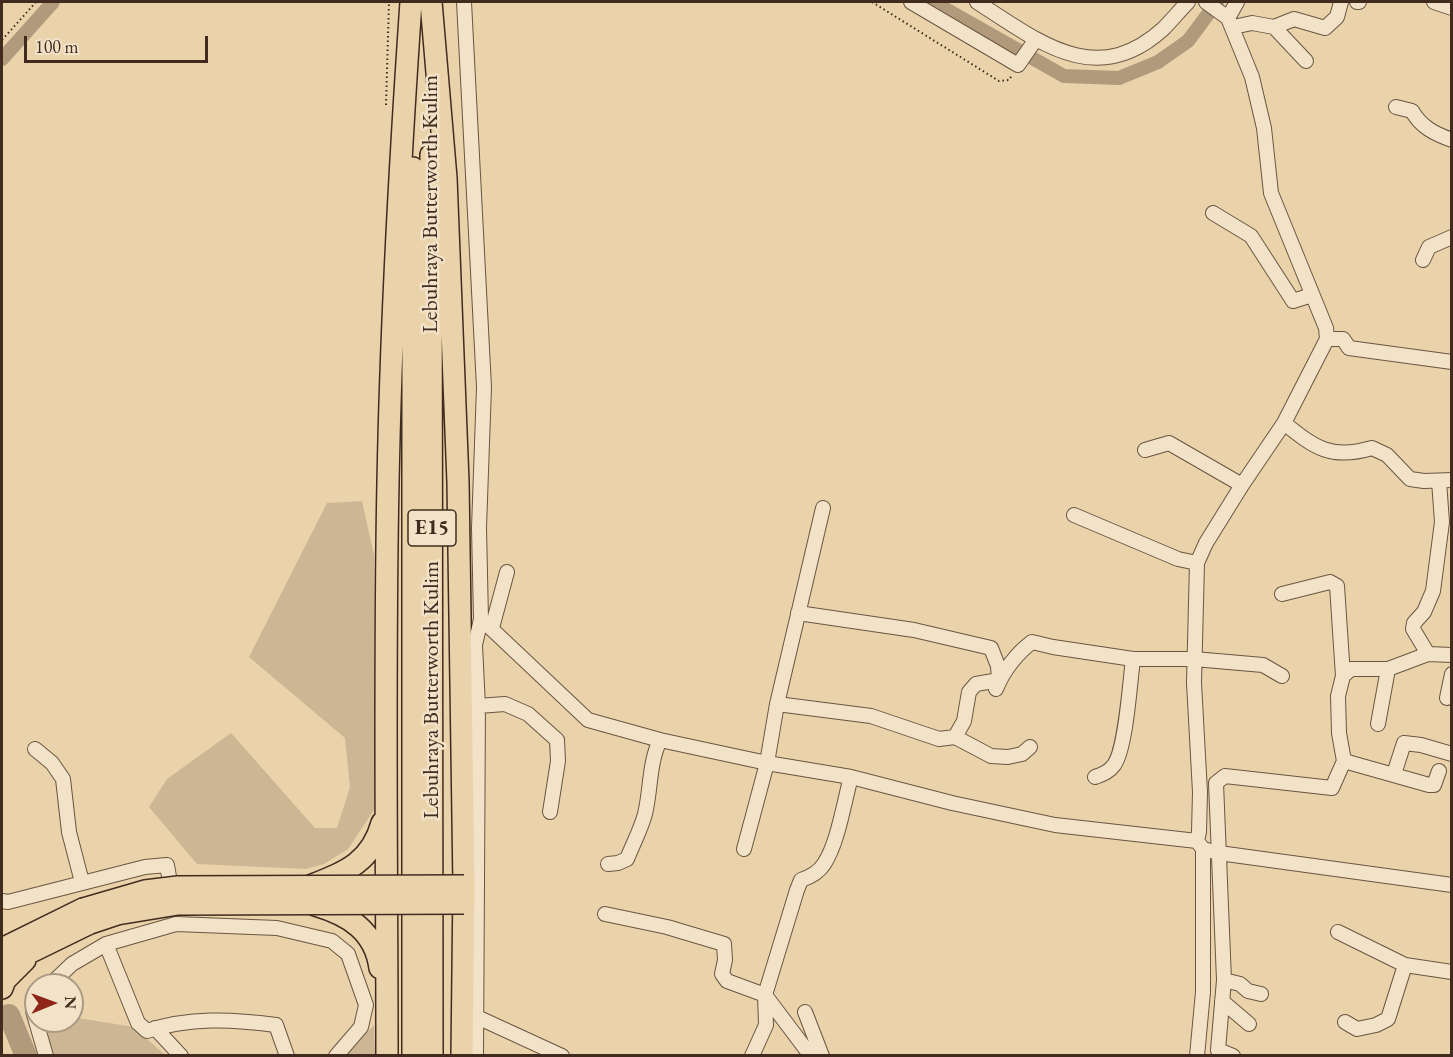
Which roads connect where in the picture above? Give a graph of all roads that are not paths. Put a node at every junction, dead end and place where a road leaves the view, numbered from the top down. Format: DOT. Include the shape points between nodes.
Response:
graph roads {
  1 [pos="411,2"];
  2 [pos="430,2"];
  3 [pos="464,2"];
  4 [pos="911,2"];
  5 [pos="977,2"];
  6 [pos="1188,2"];
  7 [pos="1206,2"];
  8 [pos="1237,2"];
  9 [pos="1341,2"];
  10 [pos="1434,2"];
  11 [pos="1452,8"];
  12 [pos="1226,19"];
  13 [pos="1274,27"];
  14 [pos="1034,43"];
  15 [pos="1306,61"];
  16 [pos="1396,107"];
  17 [pos="1452,140"];
  18 [pos="1213,213"];
  19 [pos="1452,237"];
  20 [pos="1423,260"];
  21 [pos="1312,295"];
  22 [pos="1327,339"];
  23 [pos="1452,362"];
  24 [pos="1284,423"];
  25 [pos="1145,450"];
  26 [pos="1445,481"];
  27 [pos="1242,485"];
  28 [pos="823,508"];
  29 [pos="1074,515"];
  30 [pos="1197,563"];
  31 [pos="507,572"];
  32 [pos="1282,594"];
  33 [pos="798,613"];
  34 [pos="1401,620"];
  35 [pos="486,623"];
  36 [pos="1413,629"];
  37 [pos="1428,654"];
  38 [pos="1452,655"];
  39 [pos="1133,659"];
  40 [pos="1194,659"];
  41 [pos="1388,669"];
  42 [pos="1452,674"];
  43 [pos="1343,675"];
  44 [pos="1282,676"];
  45 [pos="998,684"];
  46 [pos="1447,698"];
  47 [pos="777,704"];
  48 [pos="478,706"];
  49 [pos="1377,724"];
  50 [pos="955,737"];
  51 [pos="660,740"];
  52 [pos="1030,747"];
  53 [pos="35,749"];
  54 [pos="1452,754"];
  55 [pos="1344,761"];
  56 [pos="767,763"];
  57 [pos="1439,771"];
  58 [pos="1394,774"];
  59 [pos="851,777"];
  60 [pos="1095,777"];
  61 [pos="386,810"];
  62 [pos="550,812"];
  63 [pos="1200,845"];
  64 [pos="744,849"];
  65 [pos="1220,853"];
  66 [pos="608,864"];
  67 [pos="82,882"];
  68 [pos="1452,885"];
  69 [pos="464,894"];
  70 [pos="310,895"];
  71 [pos="386,895"];
  72 [pos="2,901"];
  73 [pos="605,914"];
  74 [pos="176,924"];
  75 [pos="1338,932"];
  76 [pos="2,938"];
  77 [pos="33,942"];
  78 [pos="106,944"];
  79 [pos="2,949"];
  80 [pos="1405,965"];
  81 [pos="2,966"];
  82 [pos="1452,972"];
  83 [pos="63,973"];
  84 [pos="1224,980"];
  85 [pos="2,988"];
  86 [pos="1261,994"];
  87 [pos="765,995"];
  88 [pos="1222,1001"];
  89 [pos="387,1010"];
  90 [pos="805,1012"];
  91 [pos="477,1017"];
  92 [pos="1345,1022"];
  93 [pos="1249,1024"];
  94 [pos="155,1028"];
  95 [pos="39,1033"];
  96 [pos="46,1056"];
  97 [pos="180,1056"];
  98 [pos="287,1056"];
  99 [pos="336,1056"];
  100 [pos="387,1056"];
  101 [pos="413,1056"];
  102 [pos="432,1056"];
  103 [pos="462,1056"];
  104 [pos="476,1056"];
  105 [pos="562,1056"];
  106 [pos="752,1056"];
  107 [pos="812,1056"];
  108 [pos="822,1056"];
  109 [pos="1197,1056"];
  110 [pos="1233,1056"];
  1 -- 61 [label="highway" via="399,178 388,482"];
  1 -- 101 [label="highway, Lebuhraya Butterworth Kulim / E15"];
  2 -- 69 [label="highway" via="446,178 458,482"];
  2 -- 102 [label="highway, Lebuhraya Butterworth Kulim / E15"];
  3 -- 35 [label="street" via="484,387 479,528"];
  4 -- 14 [label="street" via="1020,63"];
  5 -- 14 [label="street"];
  6 -- 14 [label="street" via="1162,30 1115,56 1076,57"];
  7 -- 12 [label="street"];
  8 -- 12 [label="street"];
  9 -- 13 [label="street" via="1337,17 1324,28 1294,19"];
  10 -- 11 [label="street"];
  12 -- 13 [label="street"];
  12 -- 21 [label="street" via="1252,77 1264,128 1270,193"];
  13 -- 15 [label="street"];
  16 -- 17 [label="street" via="1412,111 1418,122"];
  18 -- 21 [label="street" via="1251,236 1293,301"];
  19 -- 20 [label="street" via="1429,247"];
  21 -- 22 [label="street"];
  22 -- 23 [label="street" via="1343,339 1349,348"];
  22 -- 24 [label="street"];
  24 -- 26 [label="street" via="1323,450 1354,453 1372,448 1387,455 1410,479"];
  24 -- 27 [label="street"];
  25 -- 27 [label="street" via="1169,443"];
  26 -- 36 [label="street" via="1433,591"];
  27 -- 30 [label="street"];
  28 -- 33 [label="street"];
  29 -- 30 [label="street" via="1178,559"];
  30 -- 40 [label="street"];
  31 -- 35 [label="street"];
  32 -- 43 [label="street" via="1330,582 1337,586"];
  33 -- 45 [label="street" via="914,630 991,648 998,666"];
  33 -- 47 [label="street"];
  34 -- 36 [label="street"];
  35 -- 48 [label="street" via="475,645"];
  35 -- 51 [label="street" via="588,720"];
  36 -- 37 [label="street"];
  37 -- 38 [label="street"];
  37 -- 41 [label="street"];
  39 -- 40 [label="street"];
  39 -- 45 [label="street" via="1032,642"];
  39 -- 60 [label="street" via="1116,763 1108,772"];
  40 -- 44 [label="street" via="1263,665"];
  40 -- 63 [label="street"];
  41 -- 43 [label="street" via="1351,669"];
  41 -- 49 [label="street"];
  42 -- 46 [label="street"];
  43 -- 55 [label="street" via="1338,696"];
  45 -- 50 [label="street" via="976,684 969,692 964,721"];
  47 -- 50 [label="street" via="871,716 939,739"];
  47 -- 56 [label="street"];
  48 -- 62 [label="street" via="505,704 528,714 557,740 558,761"];
  48 -- 91 [label="street"];
  50 -- 52 [label="street" via="991,756 1022,754"];
  51 -- 56 [label="street"];
  51 -- 66 [label="street" via="654,752 644,817 634,843 627,859"];
  53 -- 67 [label="street" via="63,779 69,832"];
  54 -- 58 [label="street" via="1404,743"];
  55 -- 58 [label="street"];
  55 -- 65 [label="street" via="1332,788 1225,776 1216,783"];
  56 -- 59 [label="street"];
  56 -- 64 [label="street"];
  57 -- 58 [label="street" via="1434,784 1429,785"];
  59 -- 63 [label="street" via="1055,825"];
  59 -- 87 [label="street" via="831,851 823,866 801,880"];
  61 -- 70 [label="highway" via="378,837 362,860"];
  61 -- 71 [label="highway"];
  63 -- 65 [label="street"];
  63 -- 109 [label="street" via="1203,992"];
  65 -- 68 [label="street"];
  65 -- 84 [label="street"];
  67 -- 72 [label="street"];
  67 -- 74 [label="street" via="167,865"];
  69 -- 71 [label="highway, bridge"];
  69 -- 103 [label="highway"];
  70 -- 71 [label="highway, bridge"];
  70 -- 77 [label="highway, bridge" via="178,887 145,891"];
  70 -- 89 [label="highway, bridge" via="360,927 378,950"];
  71 -- 89 [label="highway"];
  73 -- 87 [label="street" via="724,944 722,974 727,981"];
  74 -- 78 [label="street"];
  74 -- 99 [label="street" via="277,928 332,941 348,954 366,1005 361,1027"];
  75 -- 80 [label="street"];
  76 -- 77 [label="highway"];
  77 -- 79 [label="highway"];
  77 -- 81 [label="highway"];
  77 -- 85 [label="highway"];
  78 -- 83 [label="street"];
  78 -- 94 [label="street" via="138,1023 147,1031"];
  80 -- 82 [label="street"];
  80 -- 92 [label="street" via="1388,1019 1357,1029"];
  84 -- 86 [label="street"];
  84 -- 88 [label="street"];
  87 -- 106 [label="street" via="766,1025"];
  87 -- 107 [label="street"];
  88 -- 93 [label="street"];
  88 -- 110 [label="street" via="1218,1050"];
  89 -- 100 [label="highway"];
  90 -- 108 [label="street"];
  91 -- 104 [label="street"];
  91 -- 105 [label="street"];
  94 -- 97 [label="street"];
  94 -- 98 [label="street" via="171,1023 232,1019 276,1025"];
  95 -- 96 [label="street"];
}
